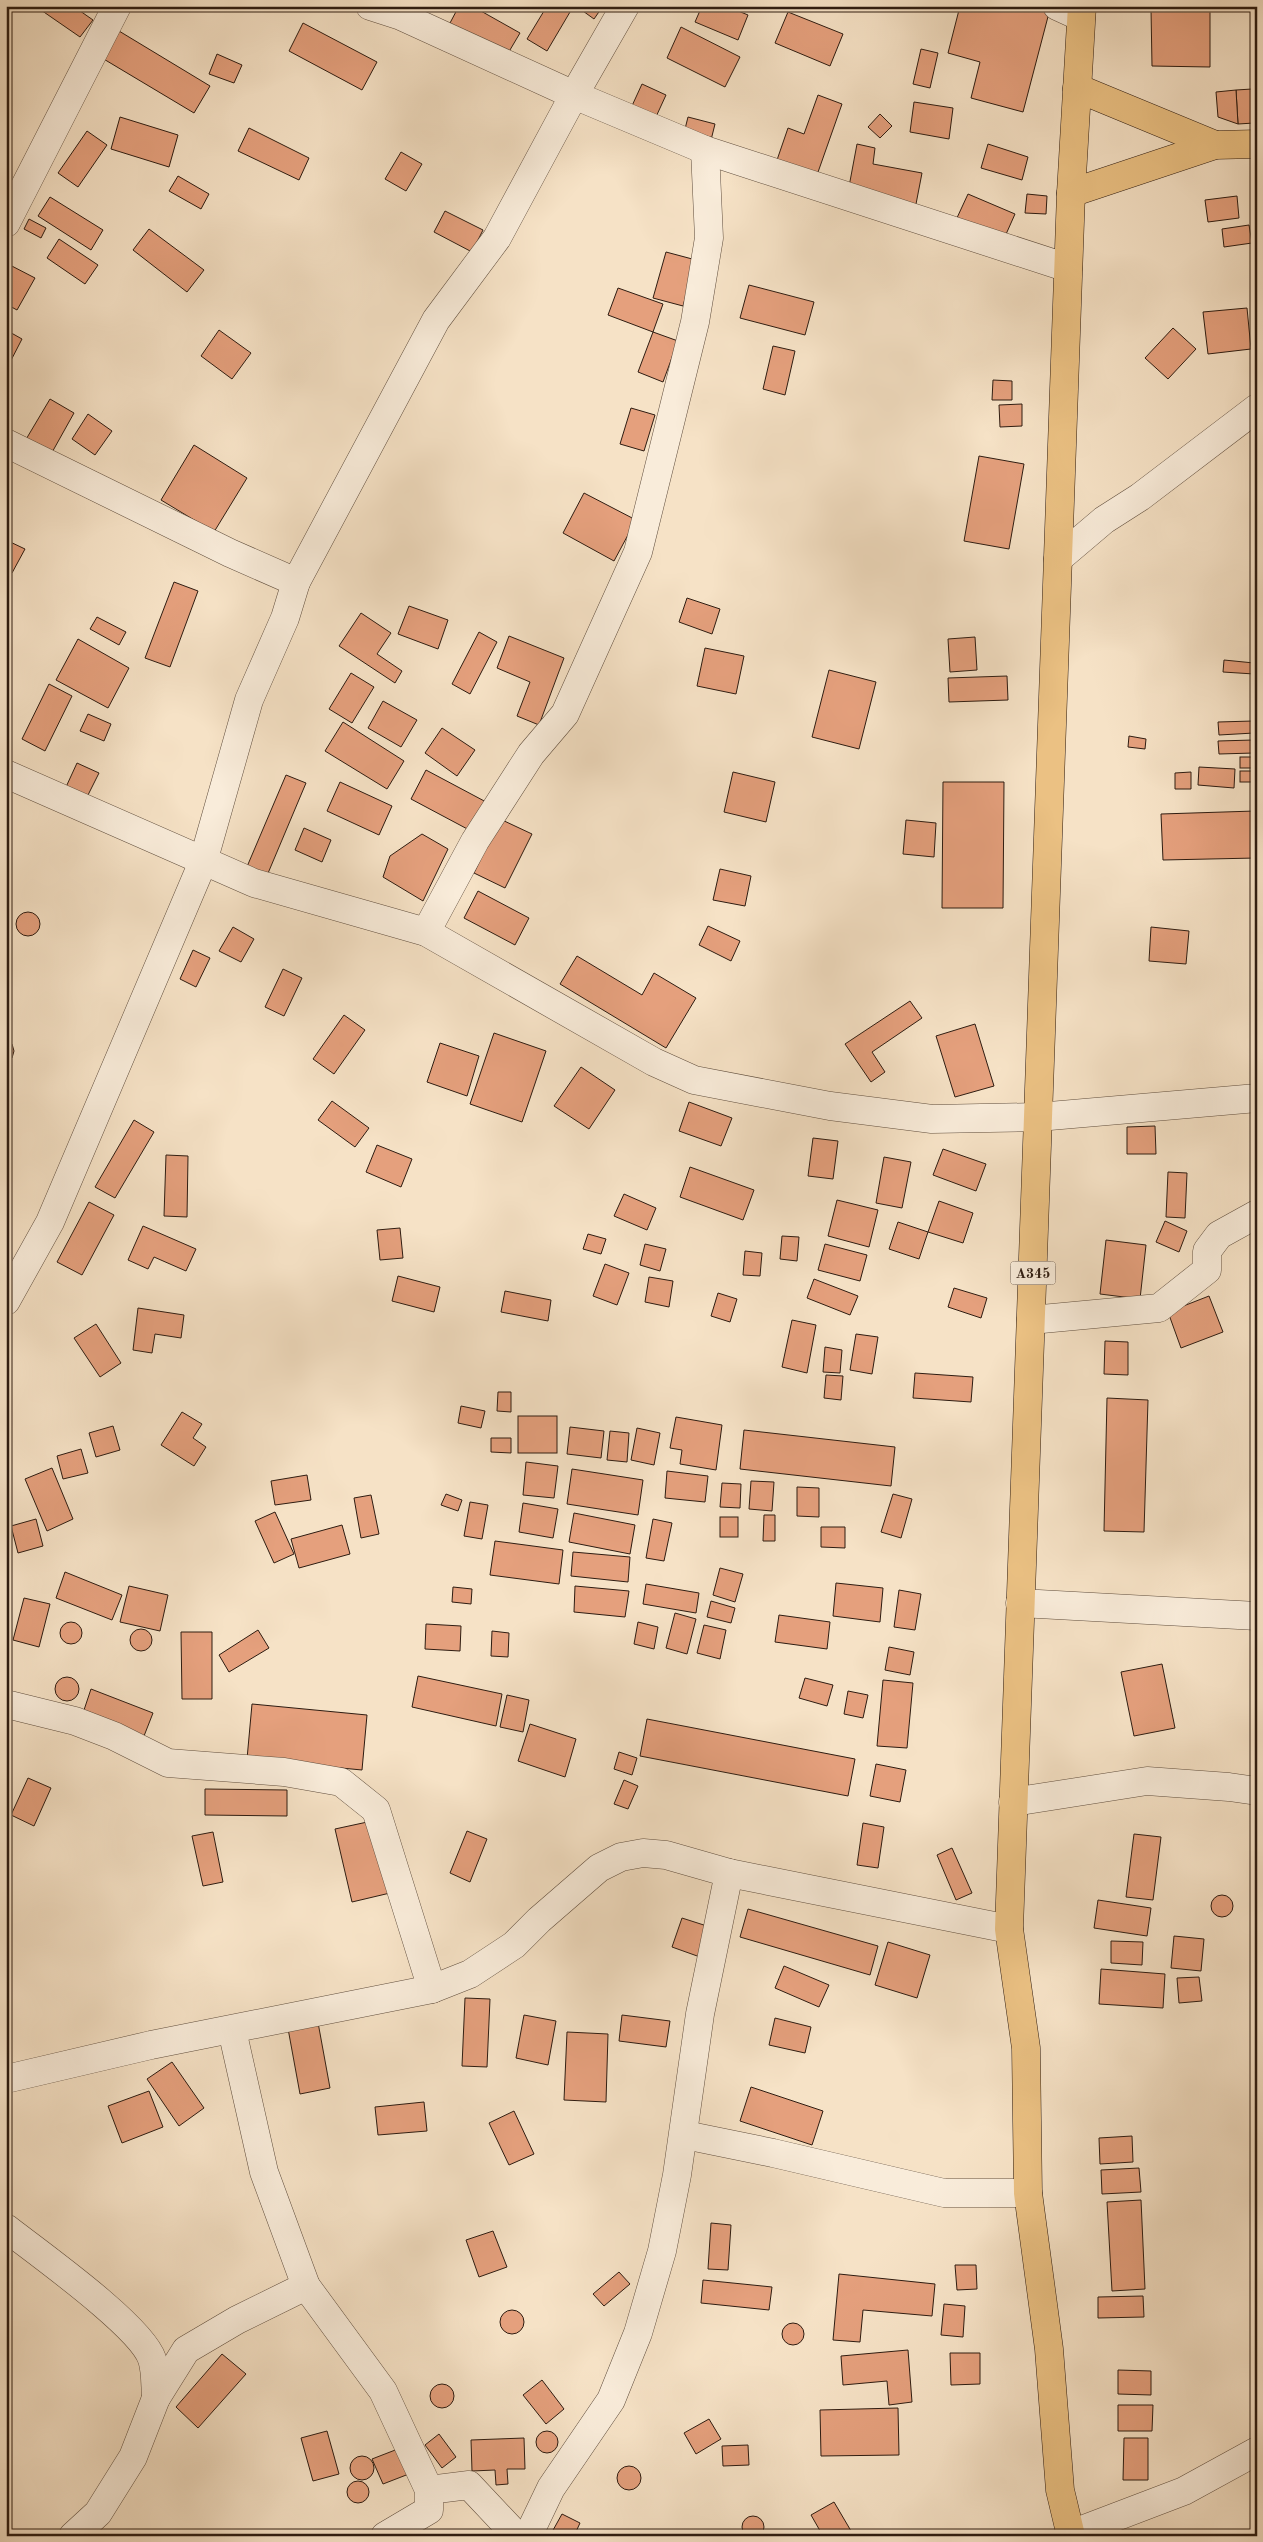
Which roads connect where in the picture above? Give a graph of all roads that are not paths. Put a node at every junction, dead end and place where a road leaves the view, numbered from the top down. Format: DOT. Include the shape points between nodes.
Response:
graph roads {
  1 [pos="117,6"];
  2 [pos="370,6"];
  3 [pos="625,6"];
  4 [pos="1073,10"];
  5 [pos="1077,88"];
  6 [pos="574,95"];
  7 [pos="1257,144"];
  8 [pos="1215,145"];
  9 [pos="705,150"];
  10 [pos="1071,193"];
  11 [pos="6,223"];
  12 [pos="1068,268"];
  13 [pos="1257,408"];
  14 [pos="6,443"];
  15 [pos="1058,559"];
  16 [pos="296,582"];
  17 [pos="6,774"];
  18 [pos="202,862"];
  19 [pos="426,932"];
  20 [pos="1257,1098"];
  21 [pos="1038,1117"];
  22 [pos="1257,1214"];
  23 [pos="6,1301"];
  24 [pos="1031,1320"];
  25 [pos="1020,1603"];
  26 [pos="1257,1616"];
  27 [pos="6,1704"];
  28 [pos="1257,1791"];
  29 [pos="1013,1802"];
  30 [pos="729,1873"];
  31 [pos="1009,1929"];
  32 [pos="432,1989"];
  33 [pos="232,2030"];
  34 [pos="6,2079"];
  35 [pos="685,2135"];
  36 [pos="1028,2193"];
  37 [pos="6,2228"];
  38 [pos="306,2286"];
  39 [pos="156,2398"];
  40 [pos="1257,2451"];
  41 [pos="428,2490"];
  42 [pos="1071,2535"];
  43 [pos="73,2536"];
  44 [pos="385,2536"];
  45 [pos="517,2536"];
  46 [pos="528,2536"];
  1 -- 11 [label="street"];
  2 -- 6 [label="street" via="401,16"];
  3 -- 6 [label="street"];
  4 -- 5 [label="main road, A345"];
  5 -- 8 [label="main road"];
  5 -- 10 [label="main road, A345"];
  6 -- 9 [label="street"];
  6 -- 16 [label="street" via="497,238 436,320"];
  7 -- 8 [label="main road"];
  8 -- 10 [label="main road"];
  9 -- 12 [label="street"];
  9 -- 19 [label="street" via="708,248 695,322 638,552 565,714 531,754 475,841"];
  10 -- 12 [label="main road, A345"];
  12 -- 15 [label="main road, A345"];
  13 -- 15 [label="street" via="1140,497 1104,520"];
  14 -- 16 [label="street"];
  15 -- 21 [label="main road, A345"];
  16 -- 18 [label="street" via="285,618 249,700"];
  17 -- 18 [label="street"];
  18 -- 19 [label="street" via="254,883"];
  18 -- 23 [label="street" via="50,1222"];
  19 -- 21 [label="street" via="654,1062 694,1080 830,1106 932,1118"];
  20 -- 21 [label="street"];
  21 -- 24 [label="main road, A345"];
  22 -- 24 [label="street" via="1219,1236 1207,1251 1207,1270 1159,1308"];
  24 -- 25 [label="main road, A345"];
  25 -- 26 [label="street"];
  25 -- 29 [label="main road, A345"];
  27 -- 32 [label="street" via="75,1721 168,1763 284,1772 341,1782 376,1810"];
  28 -- 29 [label="street" via="1147,1781"];
  29 -- 31 [label="main road, A345"];
  30 -- 31 [label="street"];
  30 -- 32 [label="street" via="666,1855 644,1853 621,1857 599,1868 514,1945 470,1974"];
  30 -- 35 [label="street" via="699,2022"];
  31 -- 36 [label="main road, A345" via="1026,2048"];
  32 -- 33 [label="street"];
  33 -- 34 [label="street" via="151,2045"];
  33 -- 38 [label="street" via="264,2172"];
  35 -- 36 [label="street" via="944,2193"];
  35 -- 46 [label="street" via="662,2251 638,2333 611,2400 551,2488"];
  36 -- 42 [label="main road, A345" via="1049,2348 1060,2490"];
  37 -- 39 [label="street" via="134,2332 152,2359"];
  38 -- 39 [label="street" via="236,2320 186,2350"];
  38 -- 41 [label="street" via="383,2391"];
  39 -- 43 [label="street" via="133,2457 98,2513"];
  40 -- 42 [label="street" via="1184,2492"];
  41 -- 44 [label="street" via="429,2510"];
  41 -- 45 [label="street" via="469,2485"];
}
